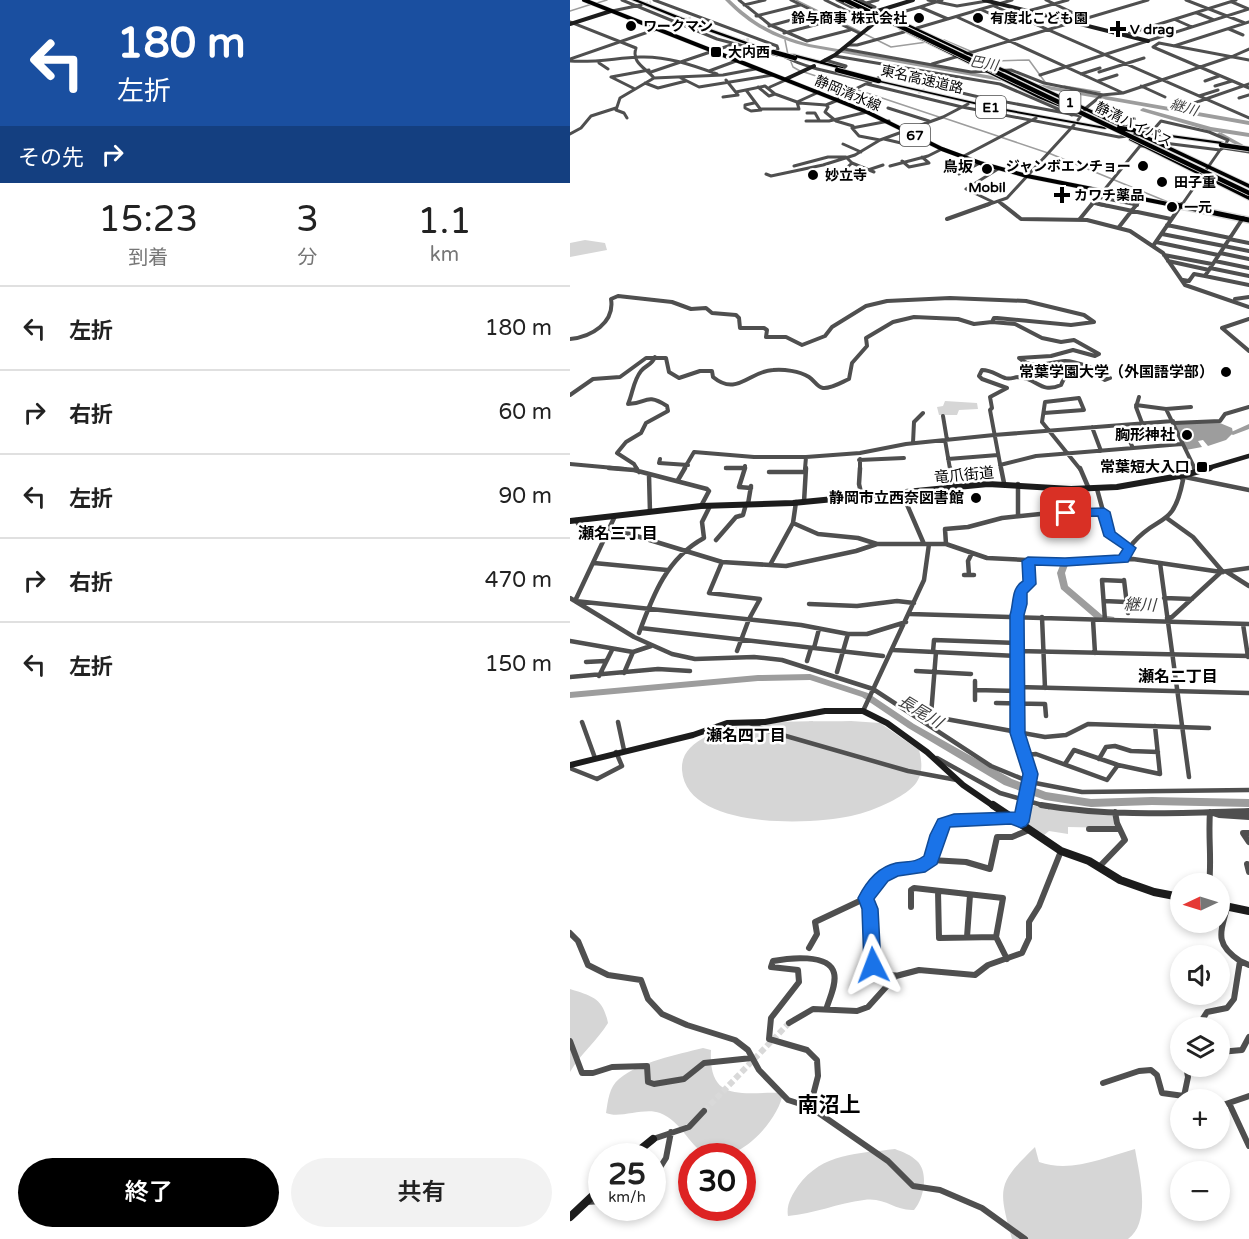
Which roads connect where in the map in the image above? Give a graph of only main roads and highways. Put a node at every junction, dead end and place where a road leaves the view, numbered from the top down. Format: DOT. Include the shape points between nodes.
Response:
graph roads {
  1 [pos="584,0"];
  2 [pos="634,0"];
  3 [pos="841,0"];
  4 [pos="852,1"];
  5 [pos="642,3"];
  6 [pos="874,10"];
  7 [pos="890,17"];
  8 [pos="902,30"];
  9 [pos="774,52"];
  10 [pos="1008,74"];
  11 [pos="882,79"];
  12 [pos="1082,115"];
  13 [pos="1118,127"];
  14 [pos="1138,133"];
  15 [pos="1249,150"];
  16 [pos="1249,192"];
  17 [pos="1249,220"];
  1 -- 17 [label="main road, 静岡清水線 / 67" via="819,92 942,149 998,169"];
  2 -- 9 [label="highway, 東名高速道路 / E1"];
  3 -- 4 [label="highway"];
  3 -- 10 [label="highway, 静清バイパス / 1, bridge"];
  4 -- 6 [label="highway, 1"];
  4 -- 6 [label="highway" via="860,8"];
  4 -- 10 [label="highway, 静清バイパス / 1, bridge"];
  5 -- 9 [label="highway, 東名高速道路 / E1"];
  6 -- 7 [label="highway, 1"];
  6 -- 8 [label="highway"];
  7 -- 10 [label="highway, bridge"];
  7 -- 10 [label="highway, 1"];
  8 -- 10 [label="highway, bridge"];
  8 -- 12 [label="highway, bridge"];
  9 -- 11 [label="highway, 東名高速道路 / E1, bridge"];
  10 -- 12 [label="highway, 1"];
  10 -- 13 [label="highway, 静清バイパス / 1, bridge"];
  11 -- 14 [label="highway, 東名高速道路 / E1, bridge"];
  11 -- 14 [label="highway, 東名高速道路 / E1, bridge" via="1000,109"];
  12 -- 13 [label="highway, 1"];
  12 -- 16 [label="highway" via="1203,176"];
  13 -- 14 [label="highway, 1"];
  13 -- 16 [label="highway, 静清バイパス / 1, bridge"];
  13 -- 16 [label="highway, 1, bridge" via="1216,172"];
  13 -- 16 [label="highway, bridge" via="1232,188"];
  14 -- 15 [label="highway, 東名高速道路 / E1, bridge"];
  14 -- 16 [label="highway, 1" via="1209,166"];
}
